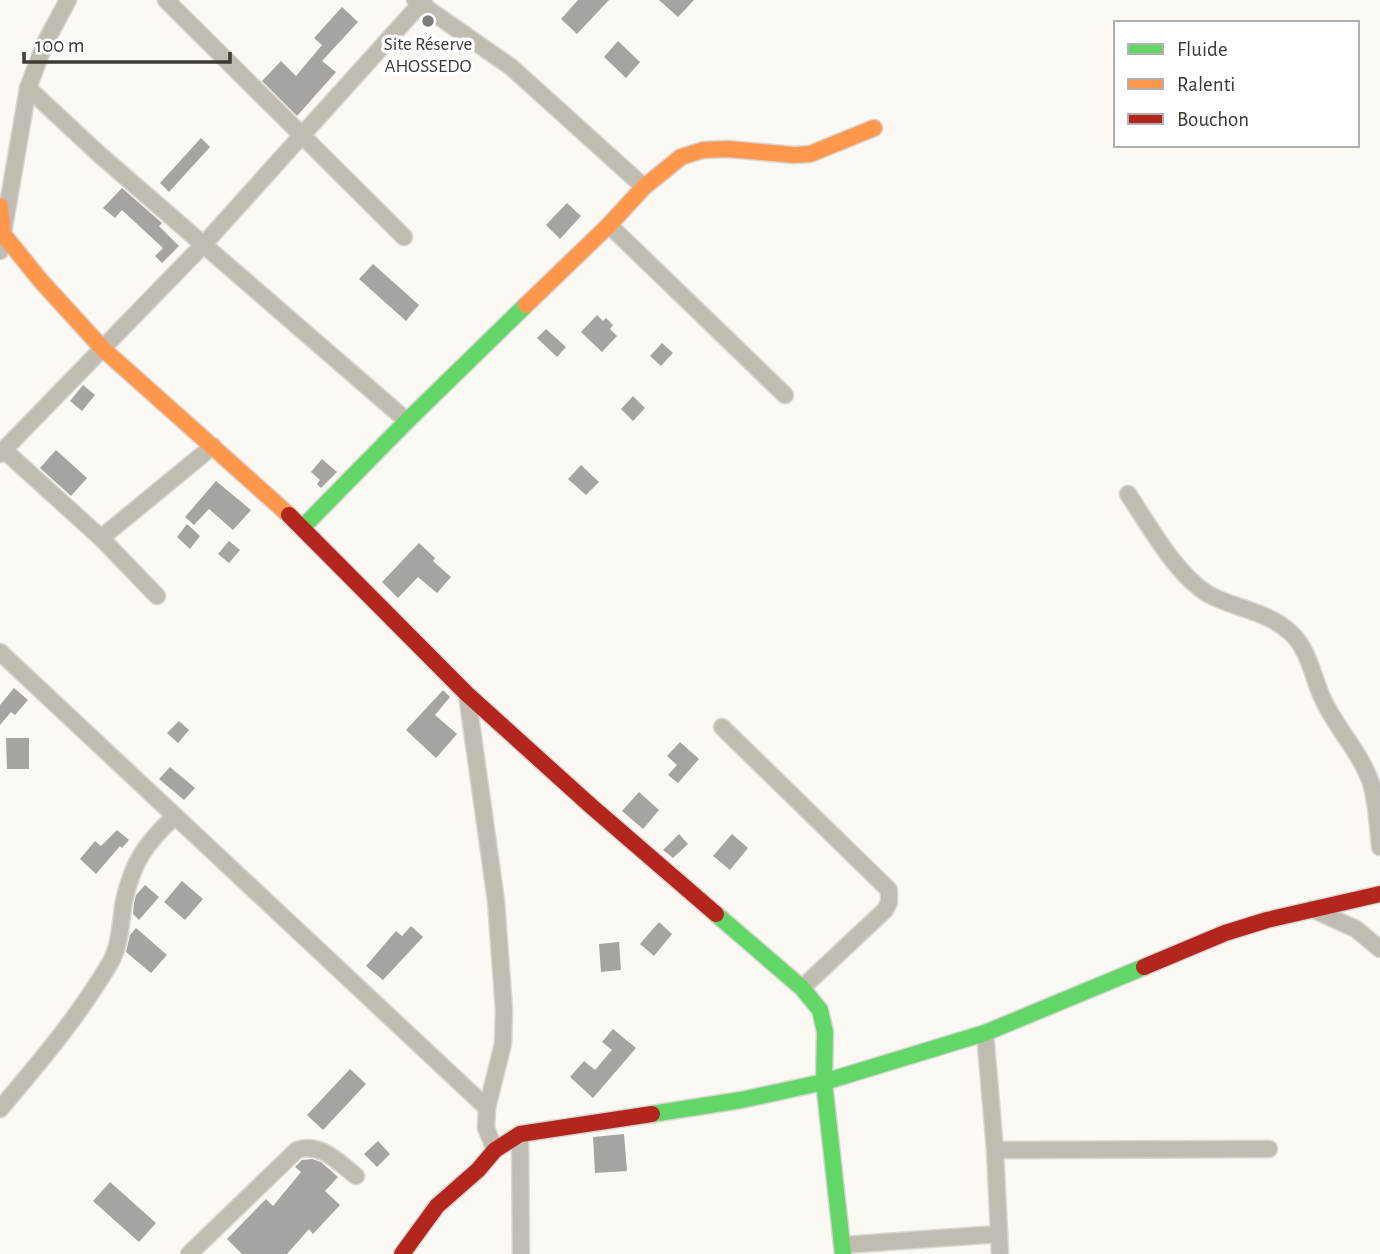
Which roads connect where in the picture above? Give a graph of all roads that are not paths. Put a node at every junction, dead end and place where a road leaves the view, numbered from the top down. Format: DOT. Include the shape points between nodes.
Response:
graph roads {
  1 [pos="68,0"];
  2 [pos="166,0"];
  3 [pos="420,1"];
  4 [pos="28,88"];
  5 [pos="874,128"];
  6 [pos="302,135"];
  7 [pos="644,187"];
  8 [pos="0,206"];
  9 [pos="609,225"];
  10 [pos="3,234"];
  11 [pos="404,237"];
  12 [pos="204,244"];
  13 [pos="0,251"];
  14 [pos="103,349"];
  15 [pos="785,395"];
  16 [pos="407,421"];
  17 [pos="213,446"];
  18 [pos="2,452"];
  19 [pos="1128,494"];
  20 [pos="303,527"];
  21 [pos="101,538"];
  22 [pos="157,596"];
  23 [pos="0,652"];
  24 [pos="467,694"];
  25 [pos="722,727"];
  26 [pos="175,816"];
  27 [pos="1380,847"];
  28 [pos="1380,892"];
  29 [pos="1312,909"];
  30 [pos="1380,949"];
  31 [pos="802,988"];
  32 [pos="985,1033"];
  33 [pos="824,1082"];
  34 [pos="487,1108"];
  35 [pos="0,1109"];
  36 [pos="520,1134"];
  37 [pos="1269,1149"];
  38 [pos="495,1150"];
  39 [pos="995,1150"];
  40 [pos="356,1176"];
  41 [pos="999,1234"];
  42 [pos="843,1250"];
  43 [pos="189,1254"];
  44 [pos="402,1254"];
  45 [pos="521,1254"];
  46 [pos="1000,1254"];
  1 -- 4 [label="street"];
  2 -- 6 [label="street"];
  3 -- 6 [label="street"];
  3 -- 7 [label="street" via="511,66"];
  4 -- 10 [label="street"];
  4 -- 12 [label="street"];
  5 -- 7 [label="street" via="810,154 703,150 681,157"];
  6 -- 11 [label="street"];
  6 -- 12 [label="street"];
  7 -- 9 [label="street"];
  8 -- 10 [label="street"];
  9 -- 15 [label="street"];
  9 -- 16 [label="street"];
  10 -- 13 [label="street"];
  10 -- 14 [label="street"];
  12 -- 14 [label="street"];
  12 -- 16 [label="street"];
  14 -- 17 [label="street"];
  14 -- 18 [label="street"];
  16 -- 20 [label="street"];
  17 -- 20 [label="street"];
  17 -- 21 [label="street"];
  18 -- 21 [label="street"];
  19 -- 27 [label="street" via="1186,575 1208,593 1269,618 1290,633 1306,653 1332,717 1365,767 1377,811"];
  20 -- 24 [label="street"];
  21 -- 22 [label="street"];
  23 -- 26 [label="street"];
  24 -- 31 [label="street"];
  24 -- 34 [label="street" via="496,901 505,1010 503,1044"];
  25 -- 31 [label="street" via="889,890 885,910"];
  26 -- 34 [label="street"];
  26 -- 35 [label="street" via="141,851 124,900 119,942 111,962 60,1036"];
  28 -- 29 [label="street"];
  29 -- 30 [label="street" via="1356,929"];
  29 -- 32 [label="street" via="1225,933"];
  31 -- 33 [label="street" via="820,1010 825,1032"];
  32 -- 33 [label="street"];
  32 -- 39 [label="street"];
  33 -- 36 [label="street" via="741,1100"];
  33 -- 42 [label="street"];
  34 -- 38 [label="street" via="486,1128"];
  36 -- 38 [label="street"];
  36 -- 45 [label="street"];
  37 -- 39 [label="street"];
  38 -- 44 [label="street" via="437,1206"];
  39 -- 41 [label="street"];
  40 -- 43 [label="street" via="319,1148 297,1150"];
  41 -- 42 [label="street"];
  41 -- 46 [label="street"];
}
